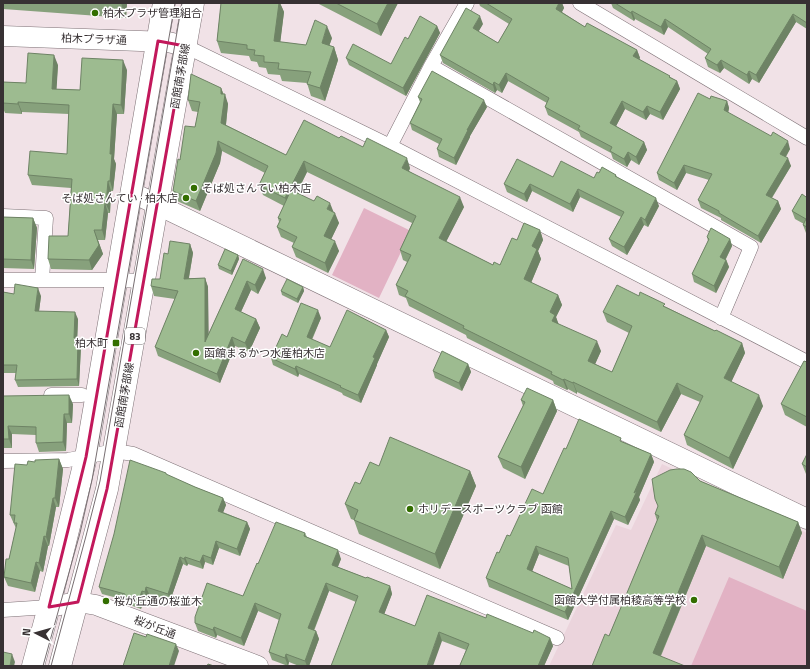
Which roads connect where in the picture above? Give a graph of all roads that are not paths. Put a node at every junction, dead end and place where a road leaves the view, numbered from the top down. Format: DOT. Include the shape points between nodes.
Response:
graph roads {
  1 [pos="164,3"];
  2 [pos="193,3"];
  3 [pos="467,3"];
  4 [pos="580,3"];
  5 [pos="3,36"];
  6 [pos="158,41"];
  7 [pos="185,46"];
  8 [pos="431,66"];
  9 [pos="807,138"];
  10 [pos="390,146"];
  11 [pos="131,192"];
  12 [pos="158,205"];
  13 [pos="3,216"];
  14 [pos="3,280"];
  15 [pos="42,280"];
  16 [pos="116,280"];
  17 [pos="144,281"];
  18 [pos="721,318"];
  19 [pos="807,362"];
  20 [pos="82,395"];
  21 [pos="35,396"];
  22 [pos="115,451"];
  23 [pos="86,457"];
  24 [pos="3,461"];
  25 [pos="807,519"];
  26 [pos="78,602"];
  27 [pos="49,607"];
  28 [pos="3,610"];
  29 [pos="557,638"];
  30 [pos="33,666"];
  31 [pos="60,666"];
  32 [pos="258,666"];
  1 -- 6 [label="main road"];
  2 -- 7 [label="main road, 函館南茅部線 / 83"];
  3 -- 8 [label="street"];
  4 -- 9 [label="street"];
  5 -- 6 [label="street, 柏木プラザ通"];
  6 -- 7 [label="street, 柏木プラザ通"];
  6 -- 11 [label="main road"];
  7 -- 10 [label="street"];
  7 -- 12 [label="main road, 函館南茅部線 / 83"];
  8 -- 10 [label="street"];
  8 -- 18 [label="street" via="751,247"];
  10 -- 18 [label="street"];
  11 -- 12 [label="street"];
  11 -- 16 [label="main road"];
  12 -- 17 [label="main road, 函館南茅部線 / 83"];
  12 -- 25 [label="street"];
  13 -- 15 [label="street" via="46,218"];
  14 -- 15 [label="street"];
  15 -- 16 [label="street"];
  16 -- 17 [label="street"];
  16 -- 23 [label="main road"];
  17 -- 22 [label="main road, 函館南茅部線 / 83"];
  18 -- 19 [label="street"];
  20 -- 21 [label="street"];
  22 -- 23 [label="street"];
  22 -- 26 [label="main road, 函館南茅部線 / 83"];
  22 -- 29 [label="street" via="133,454"];
  23 -- 24 [label="street" via="68,460"];
  23 -- 27 [label="main road"];
  26 -- 27 [label="street, 桜が丘通"];
  26 -- 31 [label="main road, 函館南茅部線 / 83"];
  26 -- 32 [label="street, 桜が丘通" via="96,605"];
  27 -- 28 [label="street"];
  27 -- 30 [label="main road"];
}
